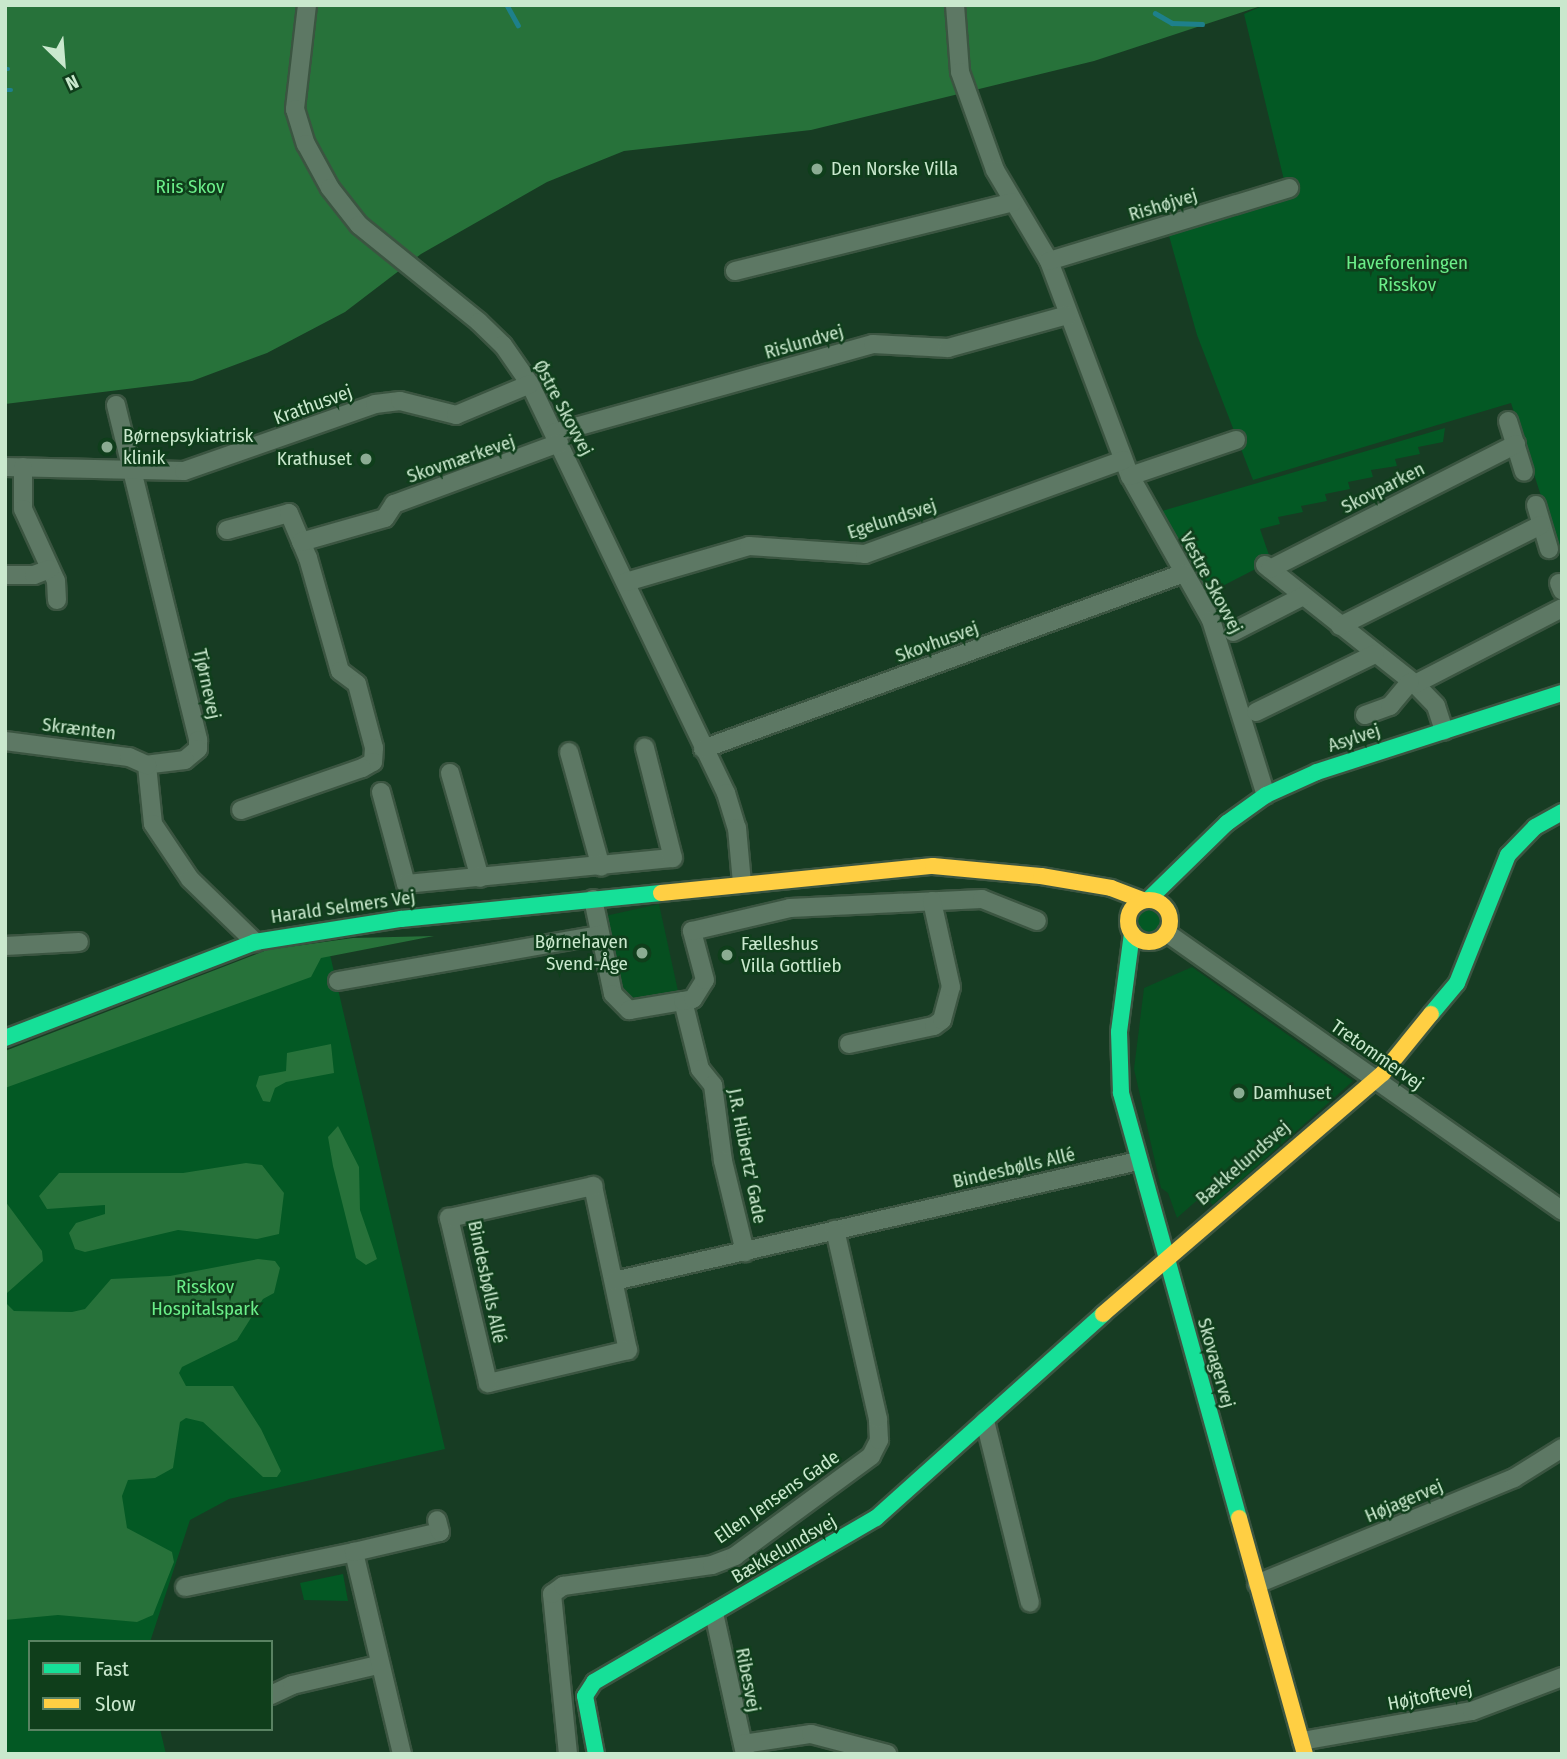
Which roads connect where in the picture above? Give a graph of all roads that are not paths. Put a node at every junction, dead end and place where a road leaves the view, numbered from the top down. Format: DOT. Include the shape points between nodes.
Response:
graph roads {
  1 [pos="307,5"];
  2 [pos="956,5"];
  3 [pos="1289,188"];
  4 [pos="1013,202"];
  5 [pos="1049,261"];
  6 [pos="735,271"];
  7 [pos="1068,315"];
  8 [pos="530,384"];
  9 [pos="116,405"];
  10 [pos="1508,421"];
  11 [pos="556,438"];
  12 [pos="1236,439"];
  13 [pos="1516,444"];
  14 [pos="14,467"];
  15 [pos="1126,468"];
  16 [pos="134,469"];
  17 [pos="1524,472"];
  18 [pos="1536,505"];
  19 [pos="1541,525"];
  20 [pos="227,530"];
  21 [pos="302,542"];
  22 [pos="1549,549"];
  23 [pos="50,569"];
  24 [pos="1184,573"];
  25 [pos="5,575"];
  26 [pos="626,582"];
  27 [pos="1303,596"];
  28 [pos="57,600"];
  29 [pos="1562,608"];
  30 [pos="1340,626"];
  31 [pos="1233,632"];
  32 [pos="1375,654"];
  33 [pos="1412,683"];
  34 [pos="1562,693"];
  35 [pos="1256,712"];
  36 [pos="1365,715"];
  37 [pos="1444,731"];
  38 [pos="5,741"];
  39 [pos="645,748"];
  40 [pos="703,749"];
  41 [pos="569,752"];
  42 [pos="147,765"];
  43 [pos="450,772"];
  44 [pos="381,792"];
  45 [pos="1266,795"];
  46 [pos="241,810"];
  47 [pos="1562,812"];
  48 [pos="658,860"];
  49 [pos="601,867"];
  50 [pos="1184,867"];
  51 [pos="480,878"];
  52 [pos="742,883"];
  53 [pos="1094,887"];
  54 [pos="663,891"];
  55 [pos="593,899"];
  56 [pos="1146,900"];
  57 [pos="932,901"];
  58 [pos="1168,910"];
  59 [pos="1128,915"];
  60 [pos="1037,921"];
  61 [pos="1132,933"];
  62 [pos="1167,933"];
  63 [pos="600,935"];
  64 [pos="79,942"];
  65 [pos="255,942"];
  66 [pos="1150,942"];
  67 [pos="5,946"];
  68 [pos="1128,980"];
  69 [pos="338,981"];
  70 [pos="683,1002"];
  71 [pos="5,1038"];
  72 [pos="849,1044"];
  73 [pos="1375,1079"];
  74 [pos="1138,1161"];
  75 [pos="1562,1211"];
  76 [pos="835,1230"];
  77 [pos="745,1252"];
  78 [pos="1166,1260"];
  79 [pos="614,1281"];
  80 [pos="985,1421"];
  81 [pos="1562,1448"];
  82 [pos="437,1520"];
  83 [pos="354,1552"];
  84 [pos="1257,1584"];
  85 [pos="185,1587"];
  86 [pos="1030,1603"];
  87 [pos="714,1614"];
  88 [pos="378,1665"];
  89 [pos="1562,1677"];
  90 [pos="273,1694"];
  91 [pos="1304,1747"];
  92 [pos="744,1749"];
  93 [pos="402,1754"];
  94 [pos="568,1754"];
  95 [pos="596,1754"];
  96 [pos="887,1754"];
  1 -- 8 [label="street, Østre Skovvej" via="297,55 295,109 306,145 330,188 394,257 503,345"];
  2 -- 4 [label="street, Vestre Skovvej" via="960,72 995,170"];
  3 -- 5 [label="street, Rishøjvej"];
  4 -- 5 [label="street, Vestre Skovvej"];
  4 -- 6 [label="street"];
  5 -- 7 [label="street, Vestre Skovvej"];
  7 -- 11 [label="street, Rislundvej" via="948,348 873,344"];
  7 -- 15 [label="street, Vestre Skovvej"];
  8 -- 11 [label="street, Østre Skovvej"];
  8 -- 16 [label="street, Krathusvej" via="456,415 400,401 375,404 208,466"];
  9 -- 16 [label="street, Tjørnevej"];
  10 -- 13 [label="street"];
  11 -- 21 [label="street, Skovmærkevej" via="394,504 385,518"];
  11 -- 26 [label="street, Østre Skovvej"];
  12 -- 15 [label="street"];
  13 -- 17 [label="street"];
  13 -- 27 [label="street, Skovparken" via="1268,567"];
  14 -- 16 [label="street, Krathusvej"];
  14 -- 23 [label="street, Krathusvej" via="23,509"];
  15 -- 24 [label="street, Vestre Skovvej"];
  15 -- 26 [label="street, Egelundsvej" via="865,554 749,546"];
  16 -- 42 [label="street, Tjørnevej" via="198,740 198,749 186,760"];
  18 -- 19 [label="street"];
  19 -- 22 [label="street"];
  19 -- 30 [label="street"];
  20 -- 21 [label="street" via="289,513"];
  21 -- 46 [label="street" via="340,671 357,684 374,748 373,762"];
  23 -- 25 [label="street" via="34,575"];
  23 -- 28 [label="street, Krathusvej"];
  24 -- 40 [label="street, Skovhusvej"];
  24 -- 45 [label="street, Vestre Skovvej" via="1221,645 1258,782"];
  26 -- 40 [label="street, Østre Skovvej"];
  27 -- 30 [label="street, Skovparken"];
  27 -- 31 [label="street"];
  29 -- 33 [label="street"];
  30 -- 32 [label="street, Skovparken"];
  32 -- 33 [label="street, Skovparken"];
  32 -- 35 [label="street"];
  33 -- 36 [label="street" via="1390,706"];
  33 -- 37 [label="street, Skovparken" via="1437,706"];
  34 -- 37 [label="street, Asylvej"];
  37 -- 45 [label="street, Asylvej"];
  38 -- 42 [label="street, Skrænten" via="129,757"];
  39 -- 48 [label="street" via="673,858"];
  40 -- 52 [label="street, Østre Skovvej" via="734,812"];
  41 -- 49 [label="street"];
  42 -- 65 [label="street" via="153,824 190,880"];
  43 -- 51 [label="street"];
  44 -- 51 [label="street, Harald Selmers Vej" via="406,884"];
  45 -- 50 [label="street, Asylvej" via="1227,823"];
  47 -- 73 [label="street, Bækkelundsvej" via="1535,827 1508,855 1457,984"];
  48 -- 49 [label="street, Harald Selmers Vej"];
  48 -- 54 [label="street"];
  49 -- 51 [label="street, Harald Selmers Vej"];
  50 -- 56 [label="street, Asylvej"];
  50 -- 58 [label="street, Asylvej"];
  52 -- 53 [label="street, Harald Selmers Vej" via="965,866"];
  52 -- 54 [label="street, Harald Selmers Vej"];
  53 -- 56 [label="street, Harald Selmers Vej"];
  53 -- 59 [label="street"];
  54 -- 55 [label="street, Harald Selmers Vej"];
  55 -- 63 [label="street"];
  55 -- 65 [label="street, Harald Selmers Vej" via="320,929"];
  56 -- 58 [label="street"];
  56 -- 59 [label="street"];
  57 -- 60 [label="street" via="982,899"];
  57 -- 70 [label="street" via="790,908 692,931 705,980 693,999"];
  57 -- 72 [label="street" via="951,987 942,1020 934,1026"];
  58 -- 62 [label="street"];
  59 -- 61 [label="street"];
  61 -- 66 [label="street"];
  61 -- 68 [label="street, Skovagervej"];
  62 -- 66 [label="street"];
  62 -- 73 [label="street, Tretommervej"];
  63 -- 69 [label="street"];
  63 -- 70 [label="street" via="613,994 629,1010"];
  64 -- 67 [label="street"];
  65 -- 71 [label="street, Harald Selmers Vej"];
  66 -- 68 [label="street, Skovagervej"];
  68 -- 74 [label="street, Skovagervej" via="1118,1062"];
  70 -- 77 [label="street, J.R. Hübertz' Gade" via="700,1069 713,1085 725,1147 723,1161"];
  73 -- 75 [label="street, Tretommervej"];
  73 -- 78 [label="street, Bækkelundsvej"];
  74 -- 76 [label="street, Bindesbølls Allé"];
  74 -- 78 [label="street, Skovagervej"];
  76 -- 77 [label="street, Bindesbølls Allé"];
  76 -- 94 [label="street, Ellen Jensens Gade" via="878,1419 879,1440 871,1456 735,1556 712,1565 563,1586 552,1594"];
  77 -- 79 [label="street, Bindesbølls Allé"];
  78 -- 80 [label="street, Bækkelundsvej"];
  78 -- 84 [label="street, Skovagervej"];
  79 -- 79 [label="street, Bindesbølls Allé" via="628,1350 488,1383 449,1218 593,1186"];
  80 -- 86 [label="street"];
  80 -- 87 [label="street, Bækkelundsvej" via="876,1518"];
  81 -- 84 [label="street, Højagervej" via="1514,1478"];
  82 -- 83 [label="street" via="440,1532"];
  83 -- 85 [label="street"];
  83 -- 88 [label="street"];
  84 -- 91 [label="street, Skovagervej"];
  87 -- 92 [label="street, Ribesvej"];
  87 -- 95 [label="street, Bækkelundsvej" via="586,1690"];
  88 -- 90 [label="street" via="292,1685"];
  88 -- 93 [label="street"];
  89 -- 91 [label="street, Højtoftevej" via="1472,1711"];
  92 -- 96 [label="street" via="811,1734"];
}
